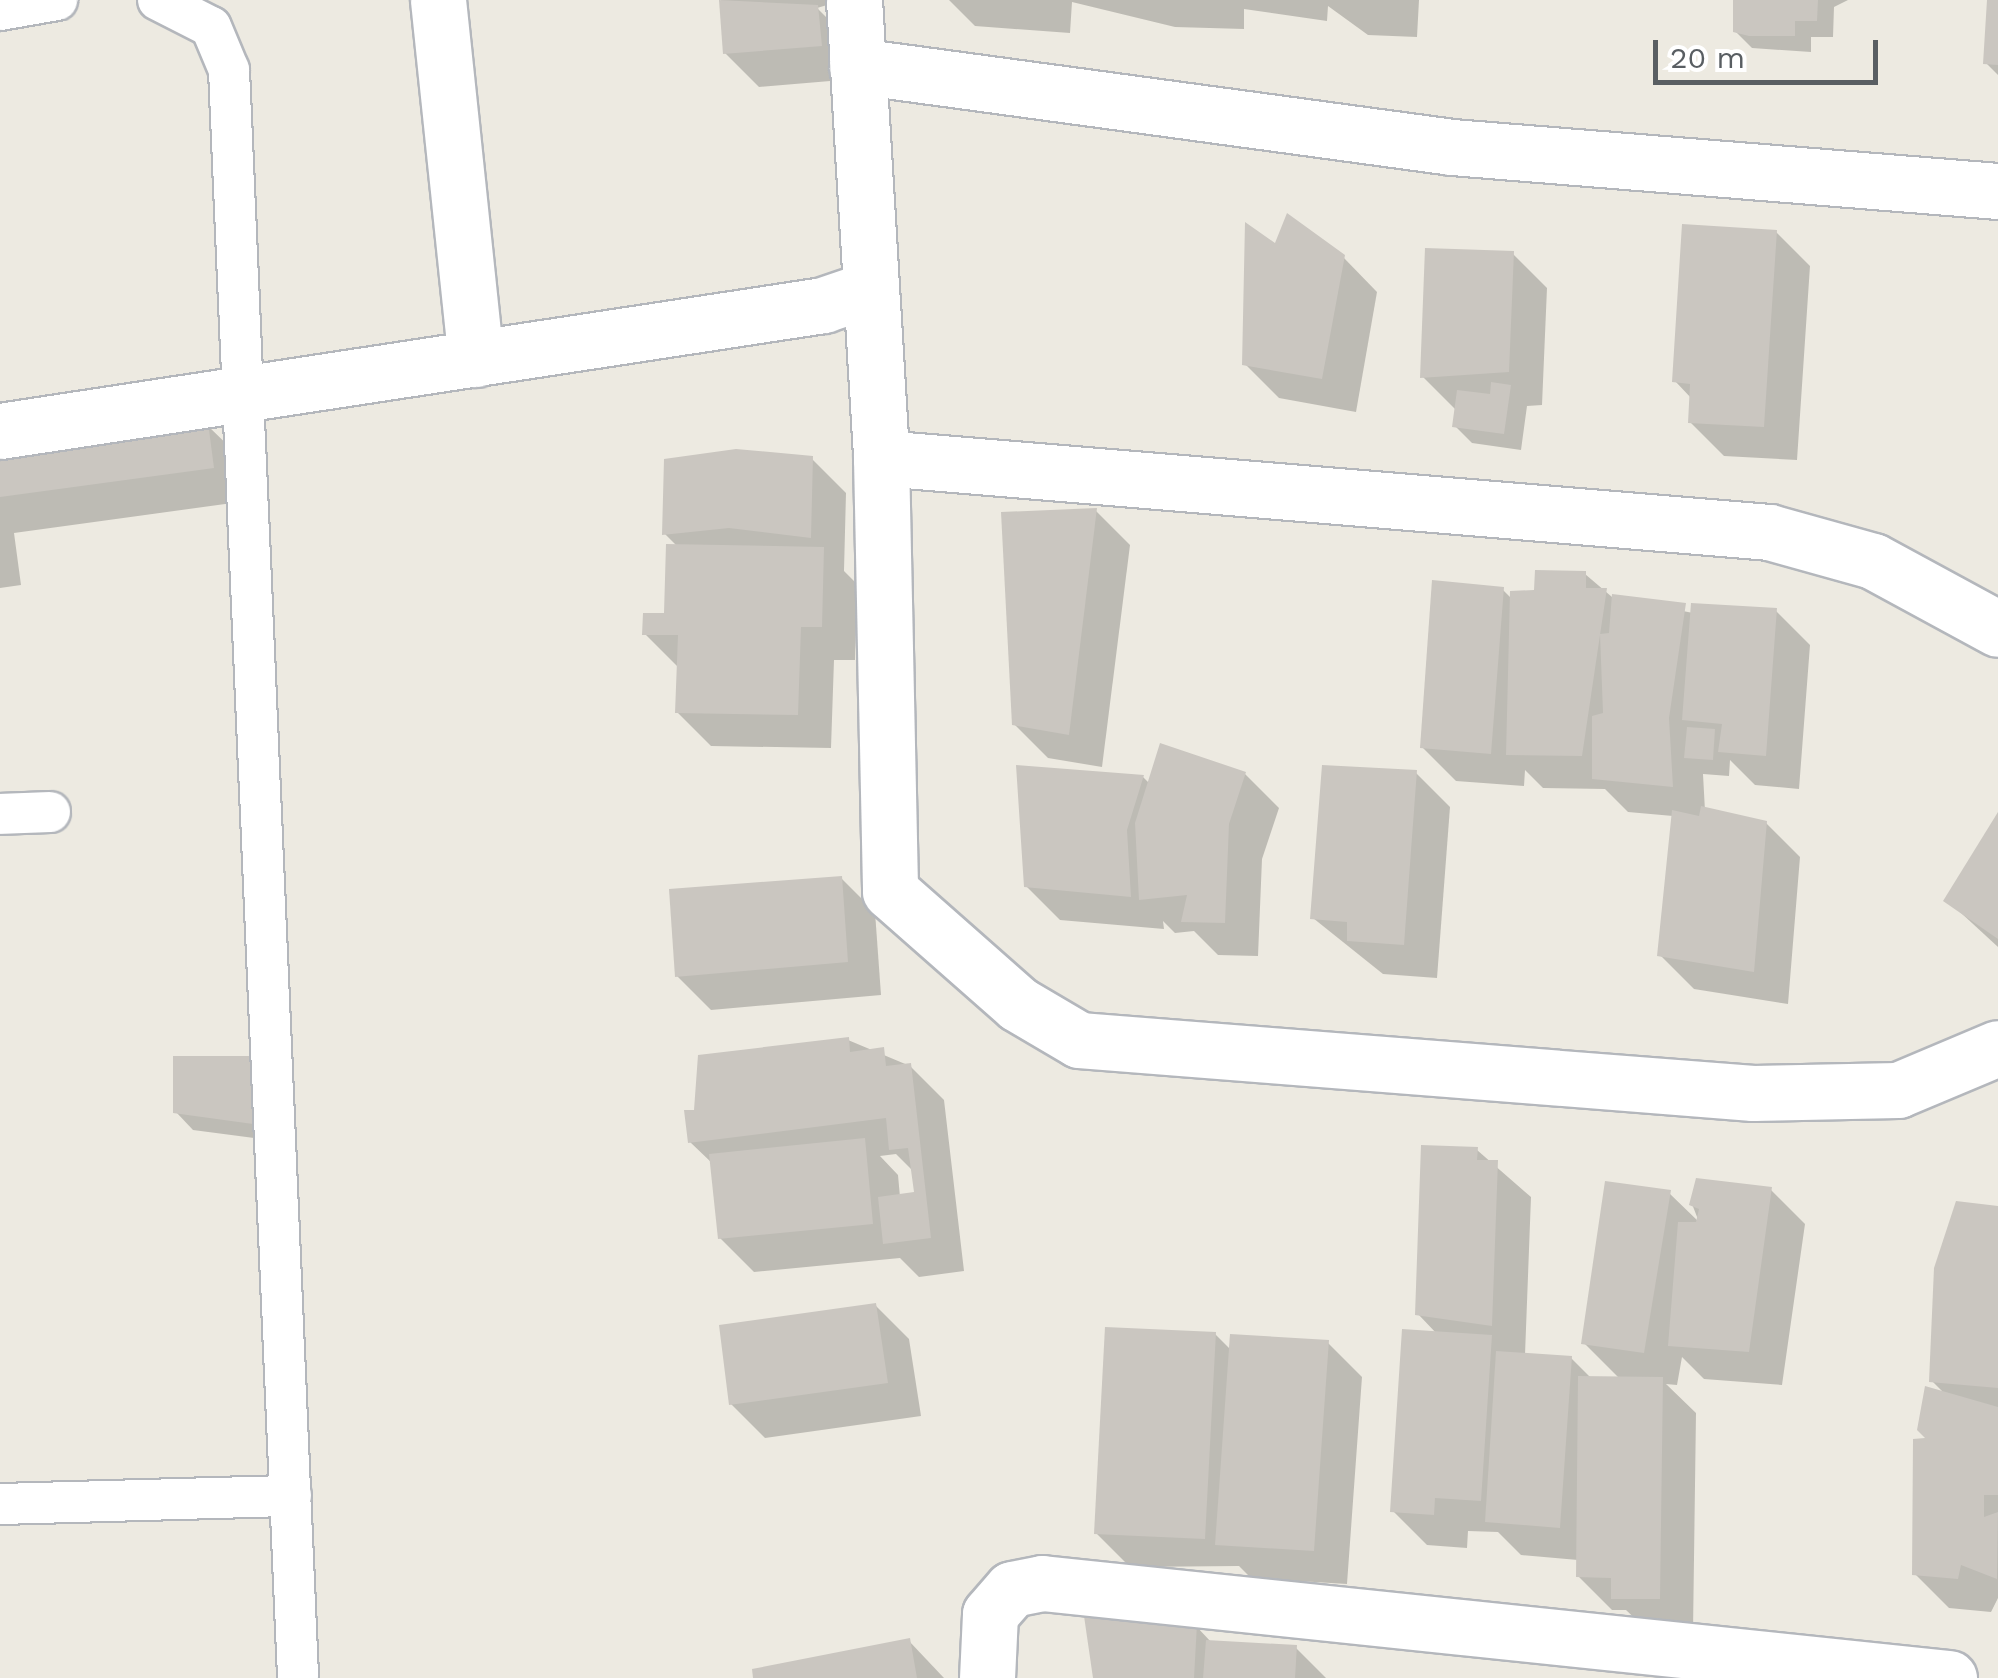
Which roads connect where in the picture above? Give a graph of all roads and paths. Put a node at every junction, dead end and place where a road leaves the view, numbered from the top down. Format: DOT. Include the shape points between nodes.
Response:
graph roads {
  1 [pos="57,0"];
  2 [pos="158,0"];
  3 [pos="438,0"];
  4 [pos="854,0"];
  5 [pos="0,10"];
  6 [pos="856,66"];
  7 [pos="1998,191"];
  8 [pos="870,289"];
  9 [pos="476,359"];
  10 [pos="240,394"];
  11 [pos="0,431"];
  12 [pos="880,458"];
  13 [pos="1998,629"];
  14 [pos="50,812"];
  15 [pos="0,814"];
  16 [pos="1998,1048"];
  17 [pos="292,1496"];
  18 [pos="0,1504"];
  19 [pos="298,1678"];
  20 [pos="987,1678"];
  21 [pos="1949,1678"];
  1 -- 5 [label="lane"];
  2 -- 10 [label="lane" via="212,26 230,70"];
  3 -- 9 [label="street"];
  4 -- 6 [label="street"];
  6 -- 7 [label="street" via="1452,147"];
  6 -- 8 [label="street"];
  8 -- 9 [label="street" via="823,305"];
  8 -- 12 [label="street"];
  9 -- 10 [label="street"];
  10 -- 11 [label="street"];
  10 -- 17 [label="lane"];
  12 -- 13 [label="street" via="1768,532 1873,561"];
  12 -- 16 [label="street" via="890,890 1018,1004 1079,1040 1753,1094 1898,1090"];
  14 -- 15 [label="lane"];
  17 -- 18 [label="lane"];
  17 -- 19 [label="lane"];
  20 -- 21 [label="street" via="990,1614 1012,1589 1042,1583"];
}
